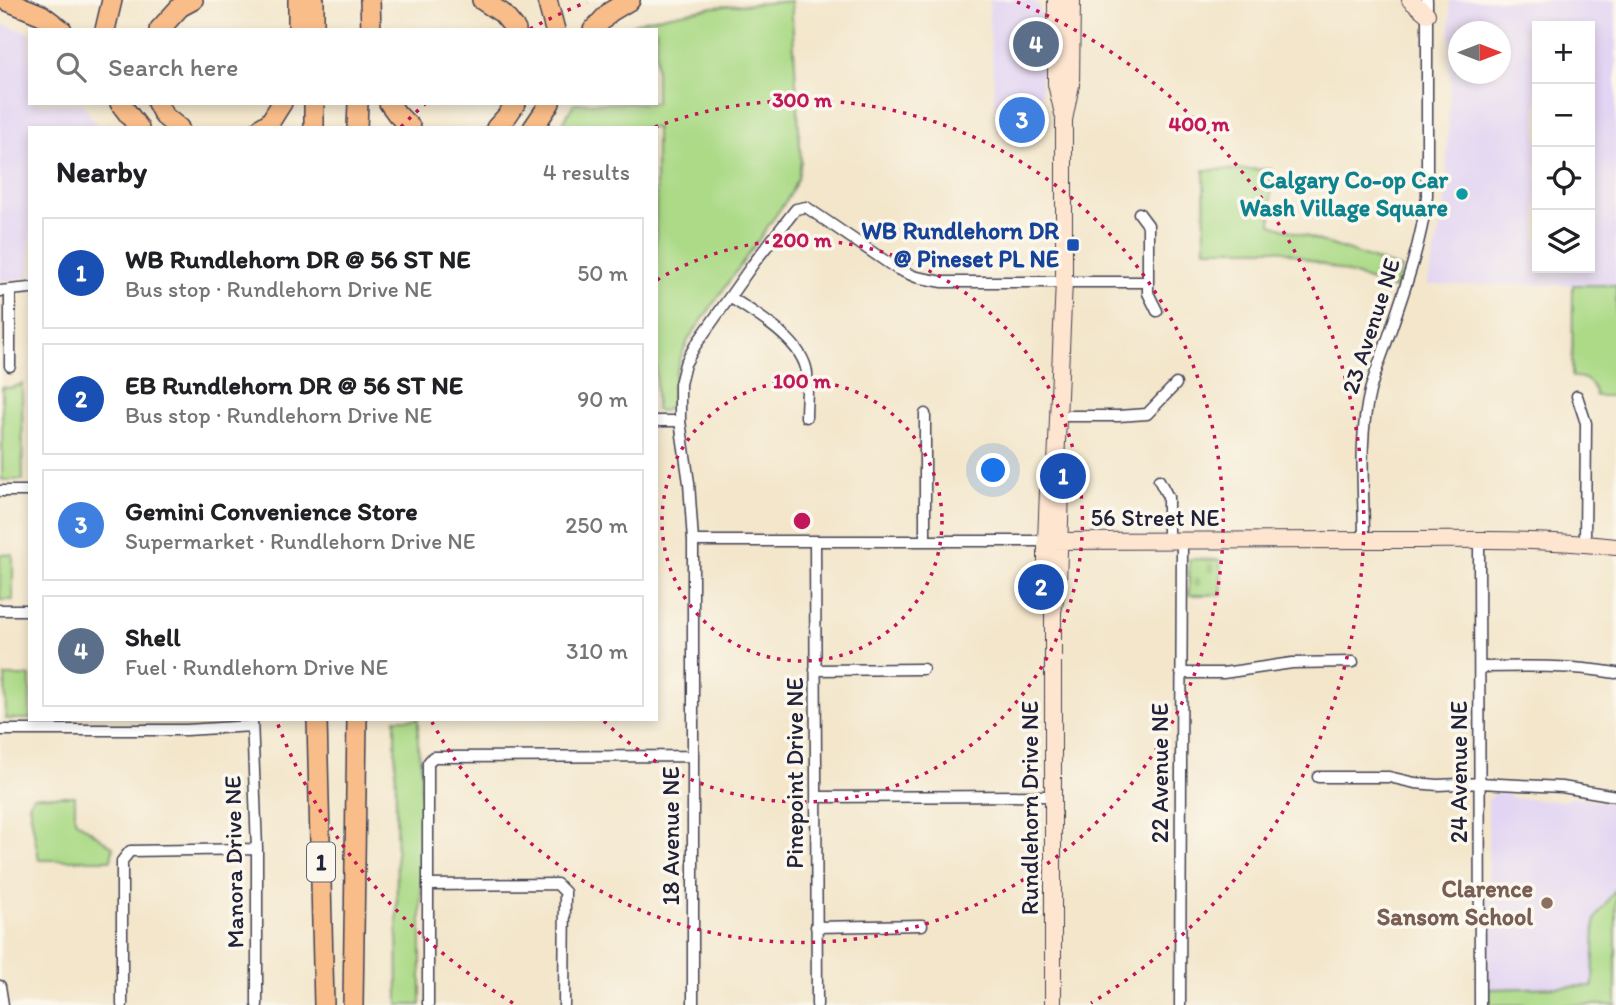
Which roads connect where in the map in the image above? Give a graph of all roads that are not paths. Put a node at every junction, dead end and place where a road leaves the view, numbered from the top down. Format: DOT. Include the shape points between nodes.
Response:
graph roads {
  1 [pos="5,0"];
  2 [pos="112,0"];
  3 [pos="193,0"];
  4 [pos="298,0"];
  5 [pos="314,0"];
  6 [pos="358,0"];
  7 [pos="370,0"];
  8 [pos="482,0"];
  9 [pos="547,0"];
  10 [pos="631,0"];
  11 [pos="1056,0"];
  12 [pos="1072,0"];
  13 [pos="1410,0"];
  14 [pos="1427,7"];
  15 [pos="59,28"];
  16 [pos="106,28"];
  17 [pos="161,28"];
  18 [pos="298,28"];
  19 [pos="314,28"];
  20 [pos="358,28"];
  21 [pos="371,28"];
  22 [pos="514,28"];
  23 [pos="554,28"];
  24 [pos="595,28"];
  25 [pos="122,105"];
  26 [pos="158,105"];
  27 [pos="281,105"];
  28 [pos="314,105"];
  29 [pos="358,105"];
  30 [pos="390,105"];
  31 [pos="515,105"];
  32 [pos="541,105"];
  33 [pos="549,105"];
  34 [pos="1064,120"];
  35 [pos="138,126"];
  36 [pos="176,126"];
  37 [pos="264,126"];
  38 [pos="314,126"];
  39 [pos="358,126"];
  40 [pos="409,126"];
  41 [pos="498,126"];
  42 [pos="533,126"];
  43 [pos="533,126"];
  44 [pos="1139,213"];
  45 [pos="1064,281"];
  46 [pos="1148,282"];
  47 [pos="28,288"];
  48 [pos="5,291"];
  49 [pos="730,297"];
  50 [pos="1157,311"];
  51 [pos="10,366"];
  52 [pos="1176,384"];
  53 [pos="1577,396"];
  54 [pos="925,414"];
  55 [pos="1058,416"];
  56 [pos="806,417"];
  57 [pos="658,421"];
  58 [pos="680,421"];
  59 [pos="1159,480"];
  60 [pos="0,491"];
  61 [pos="28,491"];
  62 [pos="925,540"];
  63 [pos="1364,540"];
  64 [pos="1479,540"];
  65 [pos="693,541"];
  66 [pos="815,541"];
  67 [pos="1052,541"];
  68 [pos="1175,542"];
  69 [pos="1585,543"];
  70 [pos="1616,547"];
  71 [pos="0,610"];
  72 [pos="28,610"];
  73 [pos="1353,662"];
  74 [pos="1480,667"];
  75 [pos="923,669"];
  76 [pos="815,670"];
  77 [pos="1616,673"];
  78 [pos="1181,674"];
  79 [pos="317,721"];
  80 [pos="358,721"];
  81 [pos="252,723"];
  82 [pos="0,730"];
  83 [pos="692,756"];
  84 [pos="1318,777"];
  85 [pos="1480,783"];
  86 [pos="1054,796"];
  87 [pos="1616,796"];
  88 [pos="816,797"];
  89 [pos="257,849"];
  90 [pos="428,886"];
  91 [pos="922,926"];
  92 [pos="816,927"];
  93 [pos="0,986"];
  94 [pos="3,1005"];
  95 [pos="122,1005"];
  96 [pos="257,1005"];
  97 [pos="324,1005"];
  98 [pos="353,1005"];
  99 [pos="428,1005"];
  100 [pos="564,1005"];
  101 [pos="693,1005"];
  102 [pos="817,1005"];
  103 [pos="1053,1005"];
  104 [pos="1180,1005"];
  105 [pos="1480,1005"];
  1 -- 15 [label="highway"];
  2 -- 16 [label="highway"];
  3 -- 17 [label="highway"];
  4 -- 18 [label="highway"];
  5 -- 19 [label="highway"];
  6 -- 20 [label="highway"];
  7 -- 21 [label="highway"];
  8 -- 22 [label="highway"];
  9 -- 23 [label="highway"];
  10 -- 24 [label="highway"];
  11 -- 34 [label="street, Rundlehorn Drive NE" via="1056,84"];
  12 -- 34 [label="street, Rundlehorn Drive NE" via="1071,85"];
  13 -- 14 [label="street"];
  14 -- 63 [label="street, 23 Avenue NE" via="1427,196 1416,253 1365,414"];
  25 -- 35 [label="highway"];
  26 -- 36 [label="highway"];
  27 -- 37 [label="highway"];
  28 -- 38 [label="highway"];
  29 -- 39 [label="highway"];
  30 -- 40 [label="highway"];
  31 -- 41 [label="highway"];
  32 -- 42 [label="highway"];
  33 -- 43 [label="highway"];
  34 -- 45 [label="street, Rundlehorn Drive NE"];
  44 -- 46 [label="street" via="1148,225"];
  45 -- 46 [label="street, 18 Avenue NE"];
  45 -- 49 [label="street, 18 Avenue NE" via="943,282 916,277 806,207 796,209"];
  45 -- 55 [label="street, Rundlehorn Drive NE"];
  46 -- 50 [label="street"];
  47 -- 48 [label="street"];
  48 -- 51 [label="street"];
  49 -- 56 [label="street" via="800,352 807,370"];
  49 -- 58 [label="street, 18 Avenue NE" via="685,364"];
  52 -- 55 [label="street" via="1147,414"];
  53 -- 69 [label="street" via="1586,423"];
  54 -- 62 [label="street"];
  55 -- 67 [label="street, Rundlehorn Drive NE" via="1055,464 1060,490"];
  57 -- 58 [label="street"];
  58 -- 65 [label="street, 18 Avenue NE"];
  59 -- 68 [label="street, 22 Avenue NE" via="1168,497"];
  60 -- 61 [label="street"];
  62 -- 66 [label="street, 56 Street NE"];
  62 -- 67 [label="street, 56 Street NE"];
  63 -- 64 [label="street, 56 Street NE"];
  63 -- 68 [label="street, 56 Street NE"];
  64 -- 69 [label="street, 56 Street NE"];
  64 -- 74 [label="street, 24 Avenue NE"];
  65 -- 66 [label="street, 56 Street NE"];
  65 -- 83 [label="street, 18 Avenue NE"];
  66 -- 76 [label="street, Pinepoint Drive NE"];
  67 -- 68 [label="street, 56 Street NE"];
  67 -- 86 [label="street, Rundlehorn Drive NE" via="1058,583 1053,612"];
  68 -- 78 [label="street, 22 Avenue NE"];
  69 -- 70 [label="street, 56 Street NE"];
  71 -- 72 [label="street"];
  73 -- 78 [label="street"];
  74 -- 77 [label="street" via="1588,668"];
  74 -- 85 [label="street, 24 Avenue NE"];
  75 -- 76 [label="street"];
  76 -- 88 [label="street, Pinepoint Drive NE"];
  78 -- 104 [label="street, 22 Avenue NE"];
  79 -- 97 [label="highway, 1"];
  80 -- 98 [label="highway, 1"];
  81 -- 82 [label="street" via="186,730"];
  81 -- 89 [label="street, Manora Drive NE"];
  83 -- 90 [label="street" via="433,757 428,763"];
  83 -- 101 [label="street, 18 Avenue NE"];
  84 -- 85 [label="street" via="1389,777 1438,785"];
  85 -- 87 [label="street" via="1562,787"];
  85 -- 105 [label="street, 24 Avenue NE"];
  86 -- 88 [label="street"];
  86 -- 103 [label="street, Rundlehorn Drive NE"];
  88 -- 92 [label="street, Pinepoint Drive NE"];
  89 -- 95 [label="street" via="130,851 122,861"];
  89 -- 96 [label="street, Manora Drive NE"];
  90 -- 99 [label="street"];
  90 -- 100 [label="street" via="557,884 565,892"];
  91 -- 92 [label="street"];
  92 -- 102 [label="street, Pinepoint Drive NE"];
  93 -- 94 [label="street"];
}
